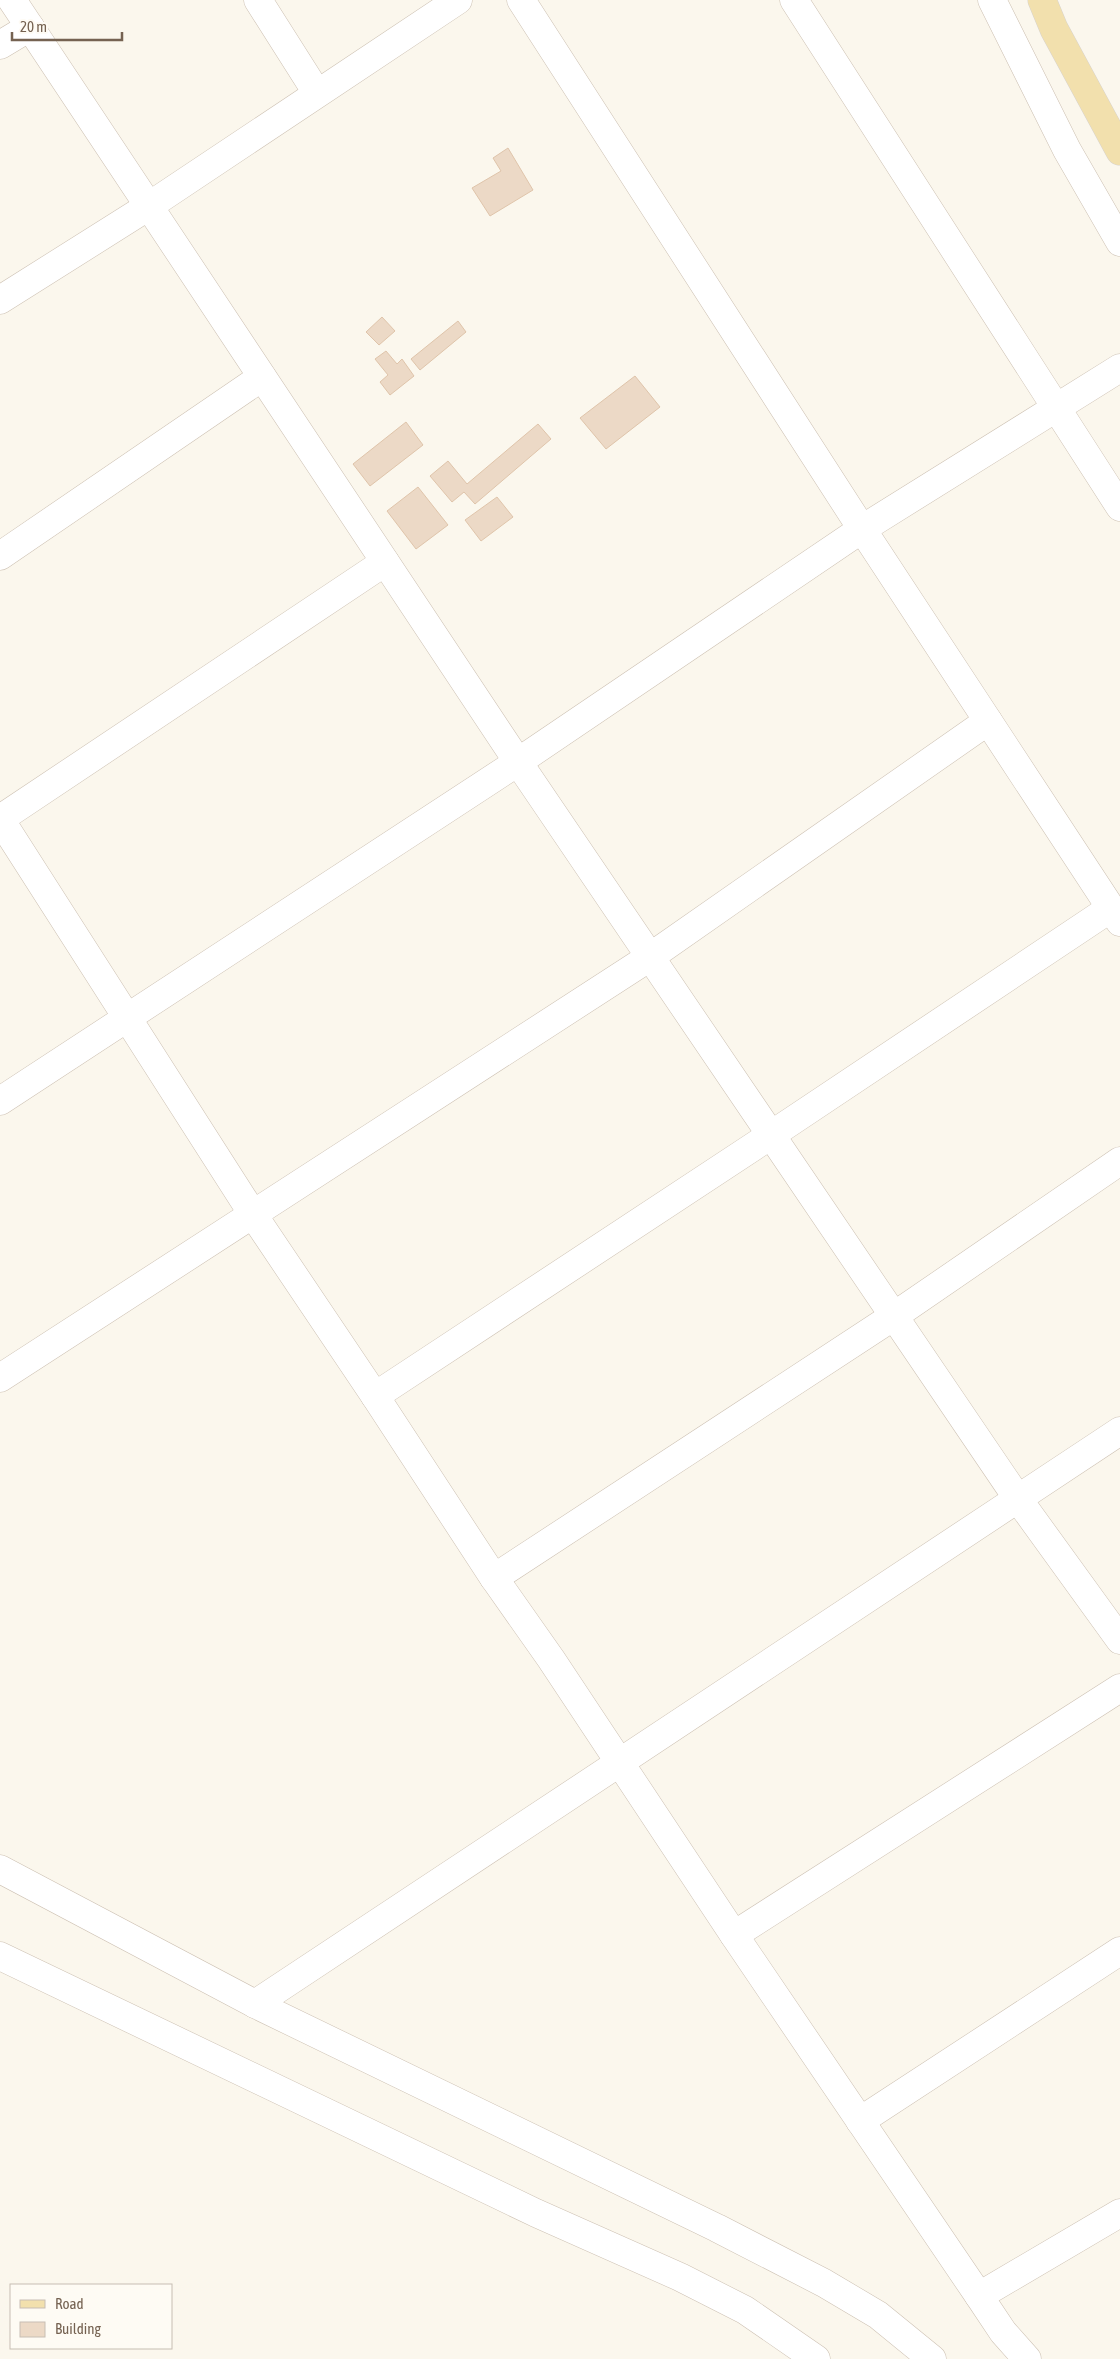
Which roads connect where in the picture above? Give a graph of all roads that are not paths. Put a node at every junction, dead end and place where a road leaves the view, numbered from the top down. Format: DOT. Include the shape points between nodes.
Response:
graph roads {
  1 [pos="12,0"];
  2 [pos="258,0"];
  3 [pos="458,0"];
  4 [pos="521,0"];
  5 [pos="794,0"];
  6 [pos="992,0"];
  7 [pos="1042,0"];
  8 [pos="30,27"];
  9 [pos="0,45"];
  10 [pos="318,93"];
  11 [pos="1120,151"];
  12 [pos="149,206"];
  13 [pos="1120,242"];
  14 [pos="0,300"];
  15 [pos="1120,368"];
  16 [pos="262,376"];
  17 [pos="1056,408"];
  18 [pos="1120,508"];
  19 [pos="862,529"];
  20 [pos="0,556"];
  21 [pos="385,562"];
  22 [pos="988,721"];
  23 [pos="518,762"];
  24 [pos="0,819"];
  25 [pos="1115,915"];
  26 [pos="650,956"];
  27 [pos="126,1019"];
  28 [pos="0,1101"];
  29 [pos="771,1136"];
  30 [pos="1120,1161"];
  31 [pos="254,1216"];
  32 [pos="894,1316"];
  33 [pos="0,1378"];
  34 [pos="375,1396"];
  35 [pos="1120,1430"];
  36 [pos="1018,1499"];
  37 [pos="494,1578"];
  38 [pos="1120,1640"];
  39 [pos="1120,1688"];
  40 [pos="620,1763"];
  41 [pos="0,1869"];
  42 [pos="734,1935"];
  43 [pos="1120,1950"];
  44 [pos="0,1956"];
  45 [pos="255,2004"];
  46 [pos="860,2121"];
  47 [pos="1120,2213"];
  48 [pos="979,2296"];
  49 [pos="816,2359"];
  50 [pos="932,2359"];
  51 [pos="1027,2359"];
  1 -- 8 [label="street"];
  2 -- 10 [label="street"];
  3 -- 10 [label="street"];
  4 -- 19 [label="street"];
  5 -- 17 [label="street"];
  6 -- 13 [label="street" via="1067,150"];
  7 -- 11 [label="main road" via="1054,29"];
  8 -- 9 [label="street"];
  8 -- 12 [label="street"];
  10 -- 12 [label="street"];
  12 -- 14 [label="street"];
  12 -- 16 [label="street"];
  15 -- 17 [label="street"];
  16 -- 20 [label="street"];
  16 -- 21 [label="street"];
  17 -- 18 [label="street"];
  17 -- 19 [label="street"];
  19 -- 22 [label="street"];
  19 -- 23 [label="street"];
  21 -- 23 [label="street"];
  21 -- 24 [label="street"];
  22 -- 25 [label="street"];
  22 -- 26 [label="street"];
  23 -- 26 [label="street"];
  23 -- 27 [label="street"];
  24 -- 27 [label="street"];
  25 -- 29 [label="street"];
  26 -- 29 [label="street"];
  26 -- 31 [label="street"];
  27 -- 28 [label="street"];
  27 -- 31 [label="street"];
  29 -- 32 [label="street"];
  29 -- 34 [label="street"];
  30 -- 32 [label="street"];
  31 -- 33 [label="street"];
  31 -- 34 [label="street"];
  32 -- 36 [label="street"];
  32 -- 37 [label="street"];
  34 -- 37 [label="street"];
  35 -- 36 [label="street"];
  36 -- 38 [label="street"];
  36 -- 40 [label="street"];
  37 -- 40 [label="street"];
  39 -- 42 [label="street"];
  40 -- 42 [label="street"];
  40 -- 45 [label="street"];
  41 -- 45 [label="street"];
  42 -- 46 [label="street"];
  43 -- 46 [label="street"];
  44 -- 49 [label="street" via="527,2209 680,2277 745,2310"];
  45 -- 50 [label="street" via="824,2283 878,2315"];
  46 -- 48 [label="street"];
  47 -- 48 [label="street"];
  48 -- 51 [label="street" via="1003,2332"];
}
